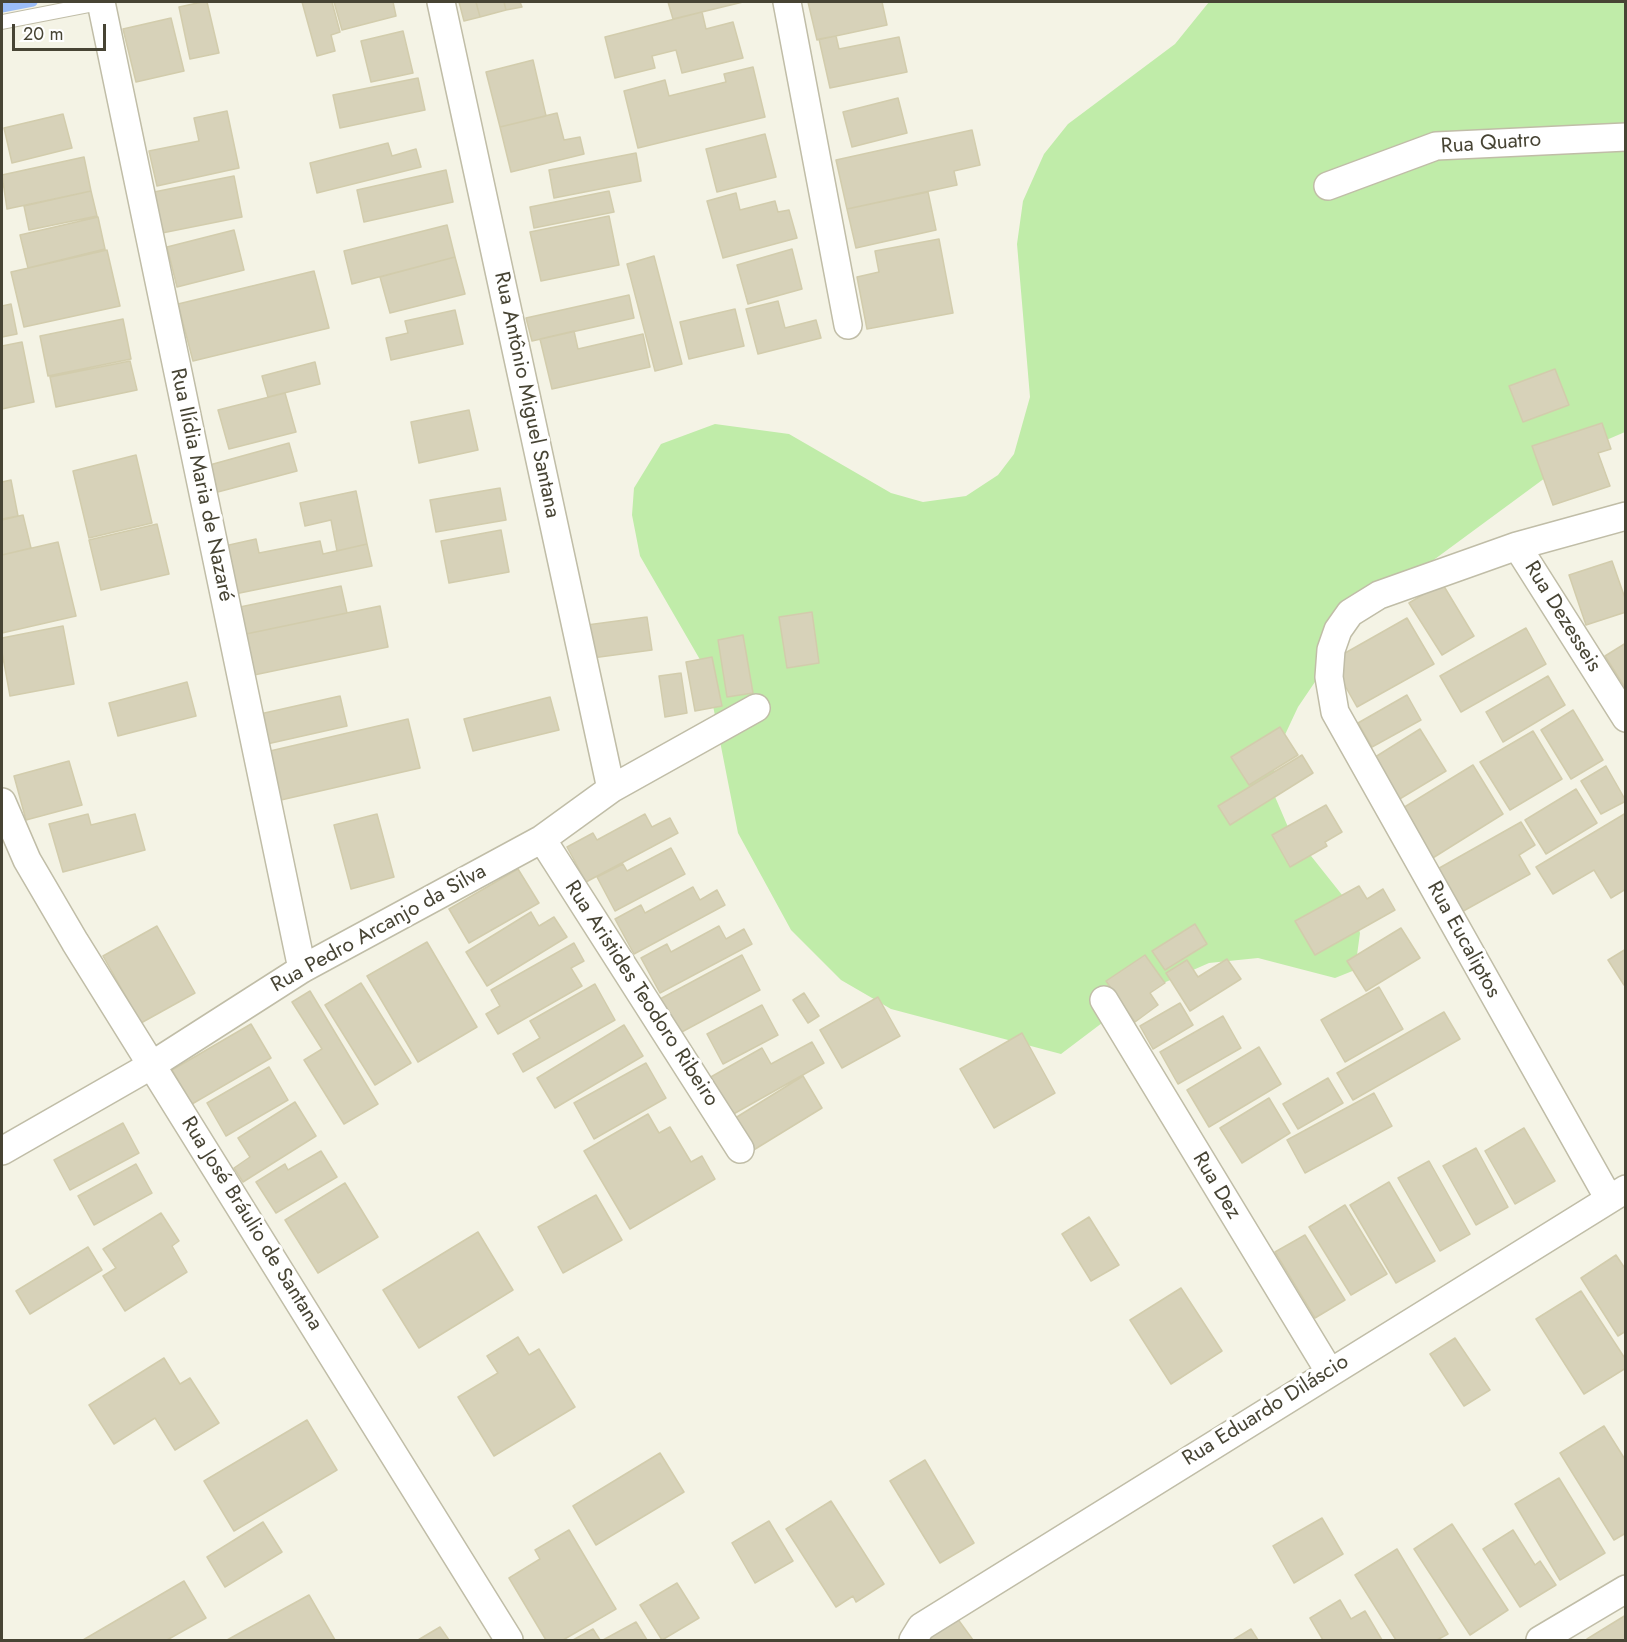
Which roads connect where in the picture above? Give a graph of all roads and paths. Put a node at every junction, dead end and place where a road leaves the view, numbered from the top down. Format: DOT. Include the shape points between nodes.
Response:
graph roads {
  1 [pos="103,2"];
  2 [pos="441,2"];
  3 [pos="787,2"];
  4 [pos="2,22"];
  5 [pos="1626,137"];
  6 [pos="1328,186"];
  7 [pos="848,325"];
  8 [pos="1626,516"];
  9 [pos="1517,546"];
  10 [pos="756,708"];
  11 [pos="1626,718"];
  12 [pos="611,789"];
  13 [pos="2,802"];
  14 [pos="542,839"];
  15 [pos="302,969"];
  16 [pos="1104,1000"];
  17 [pos="152,1065"];
  18 [pos="740,1149"];
  19 [pos="2,1151"];
  20 [pos="1617,1194"];
  21 [pos="1329,1371"];
  22 [pos="1626,1589"];
  23 [pos="509,1641"];
  24 [pos="913,1641"];
  25 [pos="1540,1641"];
  1 -- 4 [label="lane"];
  1 -- 15 [label="street, Rua Ilídia Maria de Nazaré"];
  2 -- 12 [label="street, Rua Antônio Miguel Santana"];
  3 -- 7 [label="street"];
  5 -- 6 [label="street, Rua Quatro" via="1436,146"];
  8 -- 9 [label="street"];
  9 -- 11 [label="street, Rua Dezesseis"];
  9 -- 20 [label="street, Rua Eucaliptos" via="1379,595 1350,613 1331,650 1329,677 1335,712"];
  10 -- 12 [label="street, Rua Pedro Arcanjo da Silva"];
  12 -- 14 [label="street, Rua Pedro Arcanjo da Silva"];
  13 -- 17 [label="street, Rua José Bráulio de Santana" via="27,860"];
  14 -- 15 [label="street, Rua Pedro Arcanjo da Silva"];
  14 -- 18 [label="street, Rua Aristides Teodoro Ribeiro"];
  15 -- 17 [label="street, Rua Pedro Arcanjo da Silva"];
  16 -- 21 [label="street, Rua Dez"];
  17 -- 19 [label="street, Rua Pedro Arcanjo da Silva"];
  17 -- 23 [label="street, Rua José Bráulio de Santana"];
  20 -- 21 [label="street, Rua Eduardo Diláscio"];
  21 -- 24 [label="street, Rua Eduardo Diláscio" via="921,1627"];
  22 -- 25 [label="street"];
}
